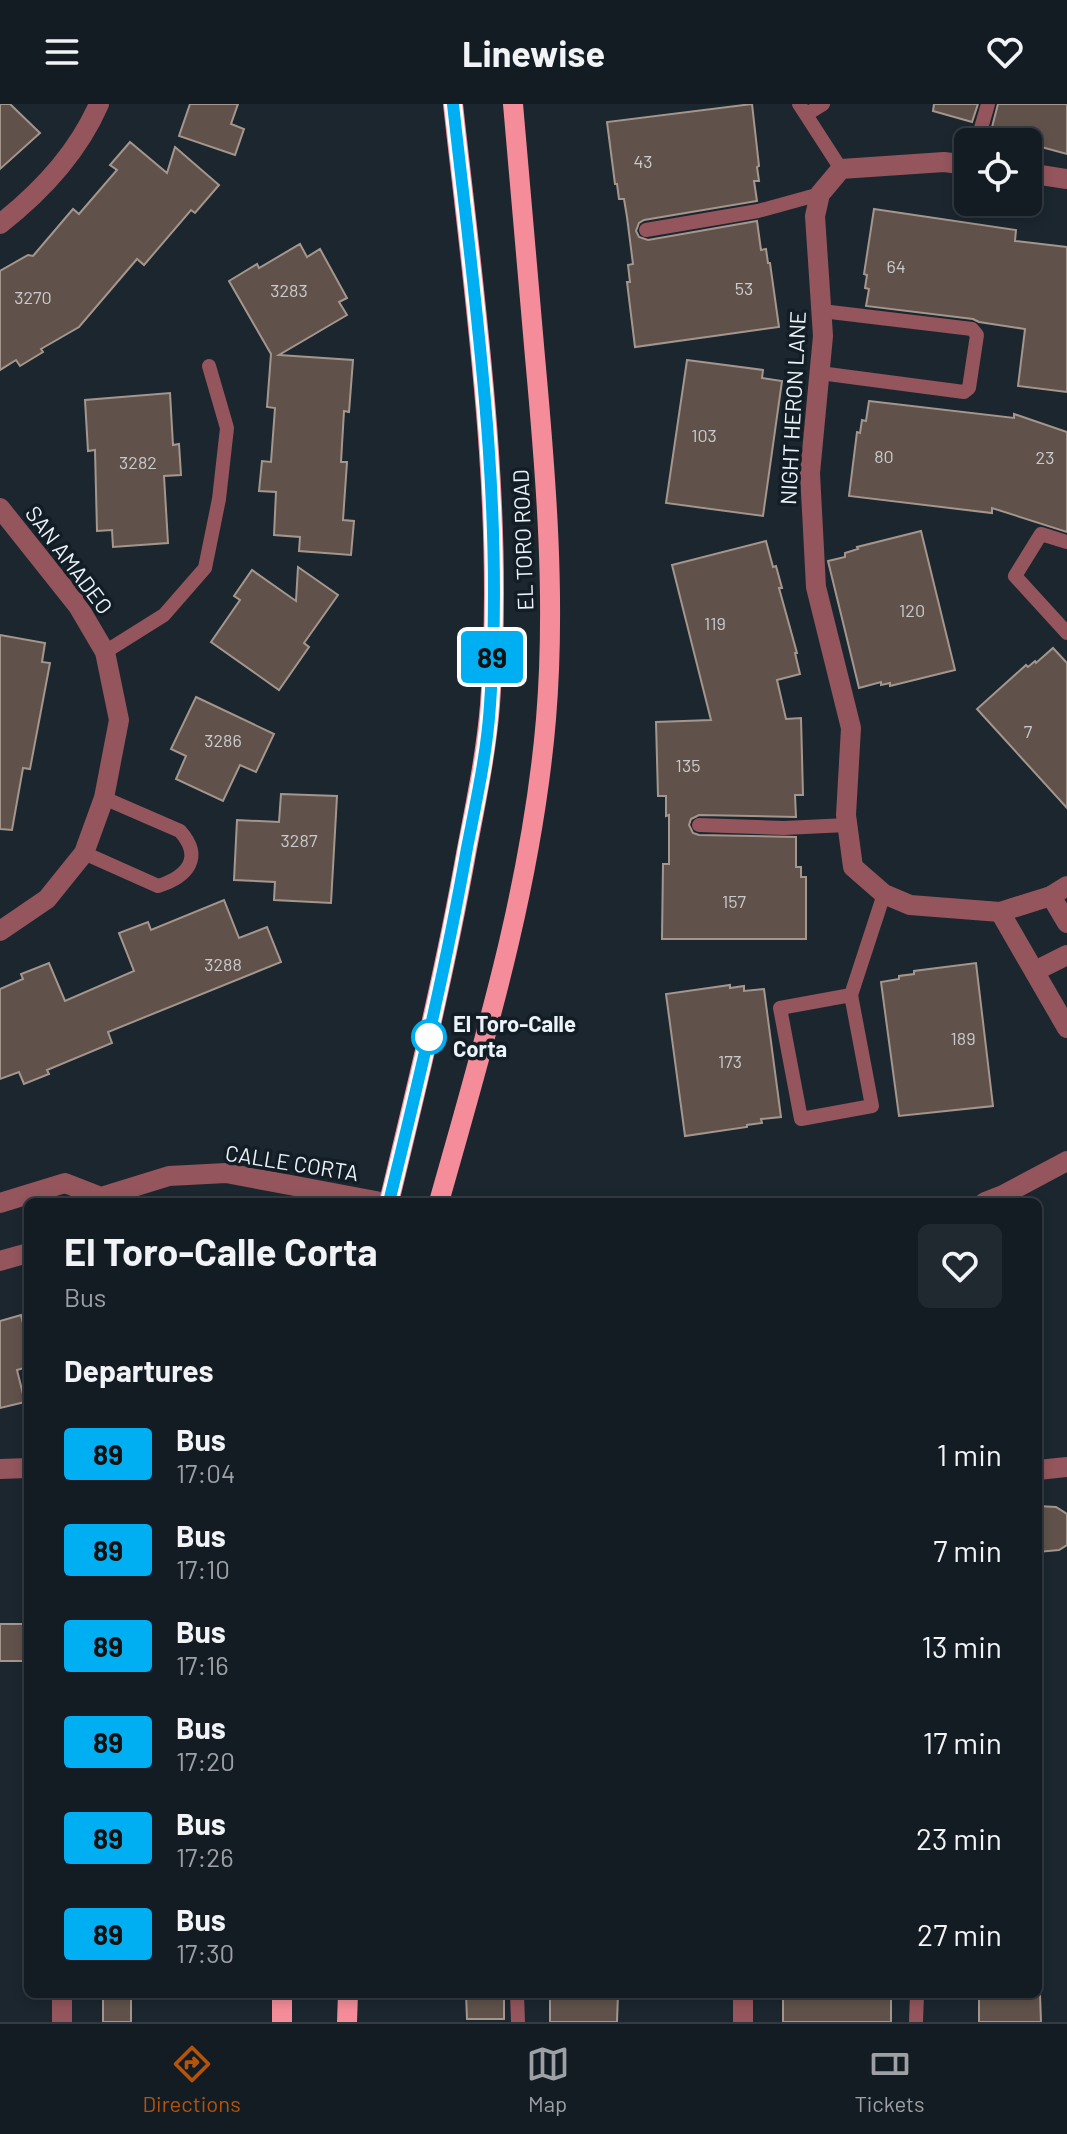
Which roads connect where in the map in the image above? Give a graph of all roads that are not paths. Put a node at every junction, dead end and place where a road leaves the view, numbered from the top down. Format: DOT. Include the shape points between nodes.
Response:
graph roads {
  1 [pos="99,104"];
  2 [pos="453,104"];
  3 [pos="513,104"];
  4 [pos="823,104"];
  5 [pos="988,104"];
  6 [pos="803,109"];
  7 [pos="981,128"];
  8 [pos="954,163"];
  9 [pos="841,169"];
  10 [pos="1042,175"];
  11 [pos="1067,179"];
  12 [pos="820,194"];
  13 [pos="0,224"];
  14 [pos="646,230"];
  15 [pos="822,311"];
  16 [pos="209,366"];
  17 [pos="820,373"];
  18 [pos="0,508"];
  19 [pos="1067,542"];
  20 [pos="1067,633"];
  21 [pos="105,652"];
  22 [pos="104,798"];
  23 [pos="699,825"];
  24 [pos="847,825"];
  25 [pos="84,853"];
  26 [pos="1059,891"];
  27 [pos="884,894"];
  28 [pos="1000,912"];
  29 [pos="1067,923"];
  30 [pos="0,931"];
  31 [pos="1067,955"];
  32 [pos="1035,971"];
  33 [pos="851,995"];
  34 [pos="1067,1028"];
  35 [pos="1067,1161"];
  36 [pos="96,1198"];
  37 [pos="106,1198"];
  38 [pos="360,1198"];
  39 [pos="390,1198"];
  40 [pos="440,1198"];
  41 [pos="995,1198"];
  42 [pos="0,1203"];
  43 [pos="24,1254"];
  44 [pos="0,1261"];
  45 [pos="1067,1467"];
  46 [pos="24,1468"];
  47 [pos="0,1469"];
  48 [pos="1042,1470"];
  49 [pos="62,1998"];
  50 [pos="282,1998"];
  51 [pos="348,1998"];
  52 [pos="517,1998"];
  53 [pos="743,1998"];
  54 [pos="917,1998"];
  55 [pos="62,2022"];
  56 [pos="282,2022"];
  57 [pos="347,2022"];
  58 [pos="518,2022"];
  59 [pos="743,2022"];
  60 [pos="916,2022"];
  1 -- 13 [label="street" via="87,131 32,199"];
  2 -- 39 [label="main road, EL TORO ROAD" via="489,457 495,607 490,708 446,967"];
  3 -- 40 [label="main road, EL TORO ROAD" via="544,457 550,612 546,719 534,818 505,965"];
  4 -- 6 [label="lane"];
  5 -- 7 [label="lane"];
  6 -- 9 [label="lane"];
  8 -- 9 [label="street"];
  9 -- 12 [label="street"];
  10 -- 11 [label="street"];
  12 -- 14 [label="lane" via="758,211"];
  12 -- 15 [label="street, NIGHT HERON LANE" via="815,216"];
  15 -- 17 [label="street, NIGHT HERON LANE"];
  15 -- 17 [label="lane" via="972,329 977,335 964,392"];
  16 -- 21 [label="lane" via="227,428 205,568 164,615"];
  17 -- 24 [label="street, NIGHT HERON LANE" via="810,473 816,587 851,728"];
  18 -- 21 [label="street, SAN AMADEO" via="78,606"];
  19 -- 20 [label="lane" via="1041,534 1015,576"];
  21 -- 22 [label="street, SAN AMADEO" via="119,720"];
  22 -- 25 [label="street, SAN AMADEO"];
  22 -- 25 [label="lane" via="180,831 189,841 187,871 158,886"];
  23 -- 24 [label="lane"];
  24 -- 27 [label="street, NIGHT HERON LANE" via="853,867"];
  25 -- 30 [label="street, SAN AMADEO" via="47,899"];
  26 -- 28 [label="street, NIGHT HERON LANE"];
  26 -- 29 [label="street, NIGHT HERON LANE"];
  27 -- 28 [label="street, NIGHT HERON LANE" via="910,905"];
  27 -- 33 [label="lane"];
  28 -- 32 [label="street"];
  31 -- 32 [label="street"];
  32 -- 34 [label="street"];
  33 -- 33 [label="lane" via="780,1008 801,1119 872,1106"];
  35 -- 41 [label="street"];
  36 -- 42 [label="street, CALLE CORTA" via="65,1183"];
  37 -- 38 [label="street, CALLE CORTA" via="169,1176 226,1173"];
  43 -- 44 [label="street"];
  45 -- 48 [label="street"];
  46 -- 47 [label="street"];
  49 -- 55 [label="street"];
  50 -- 56 [label="main road"];
  51 -- 57 [label="main road"];
  52 -- 58 [label="lane"];
  53 -- 59 [label="street"];
  54 -- 60 [label="lane"];
}
